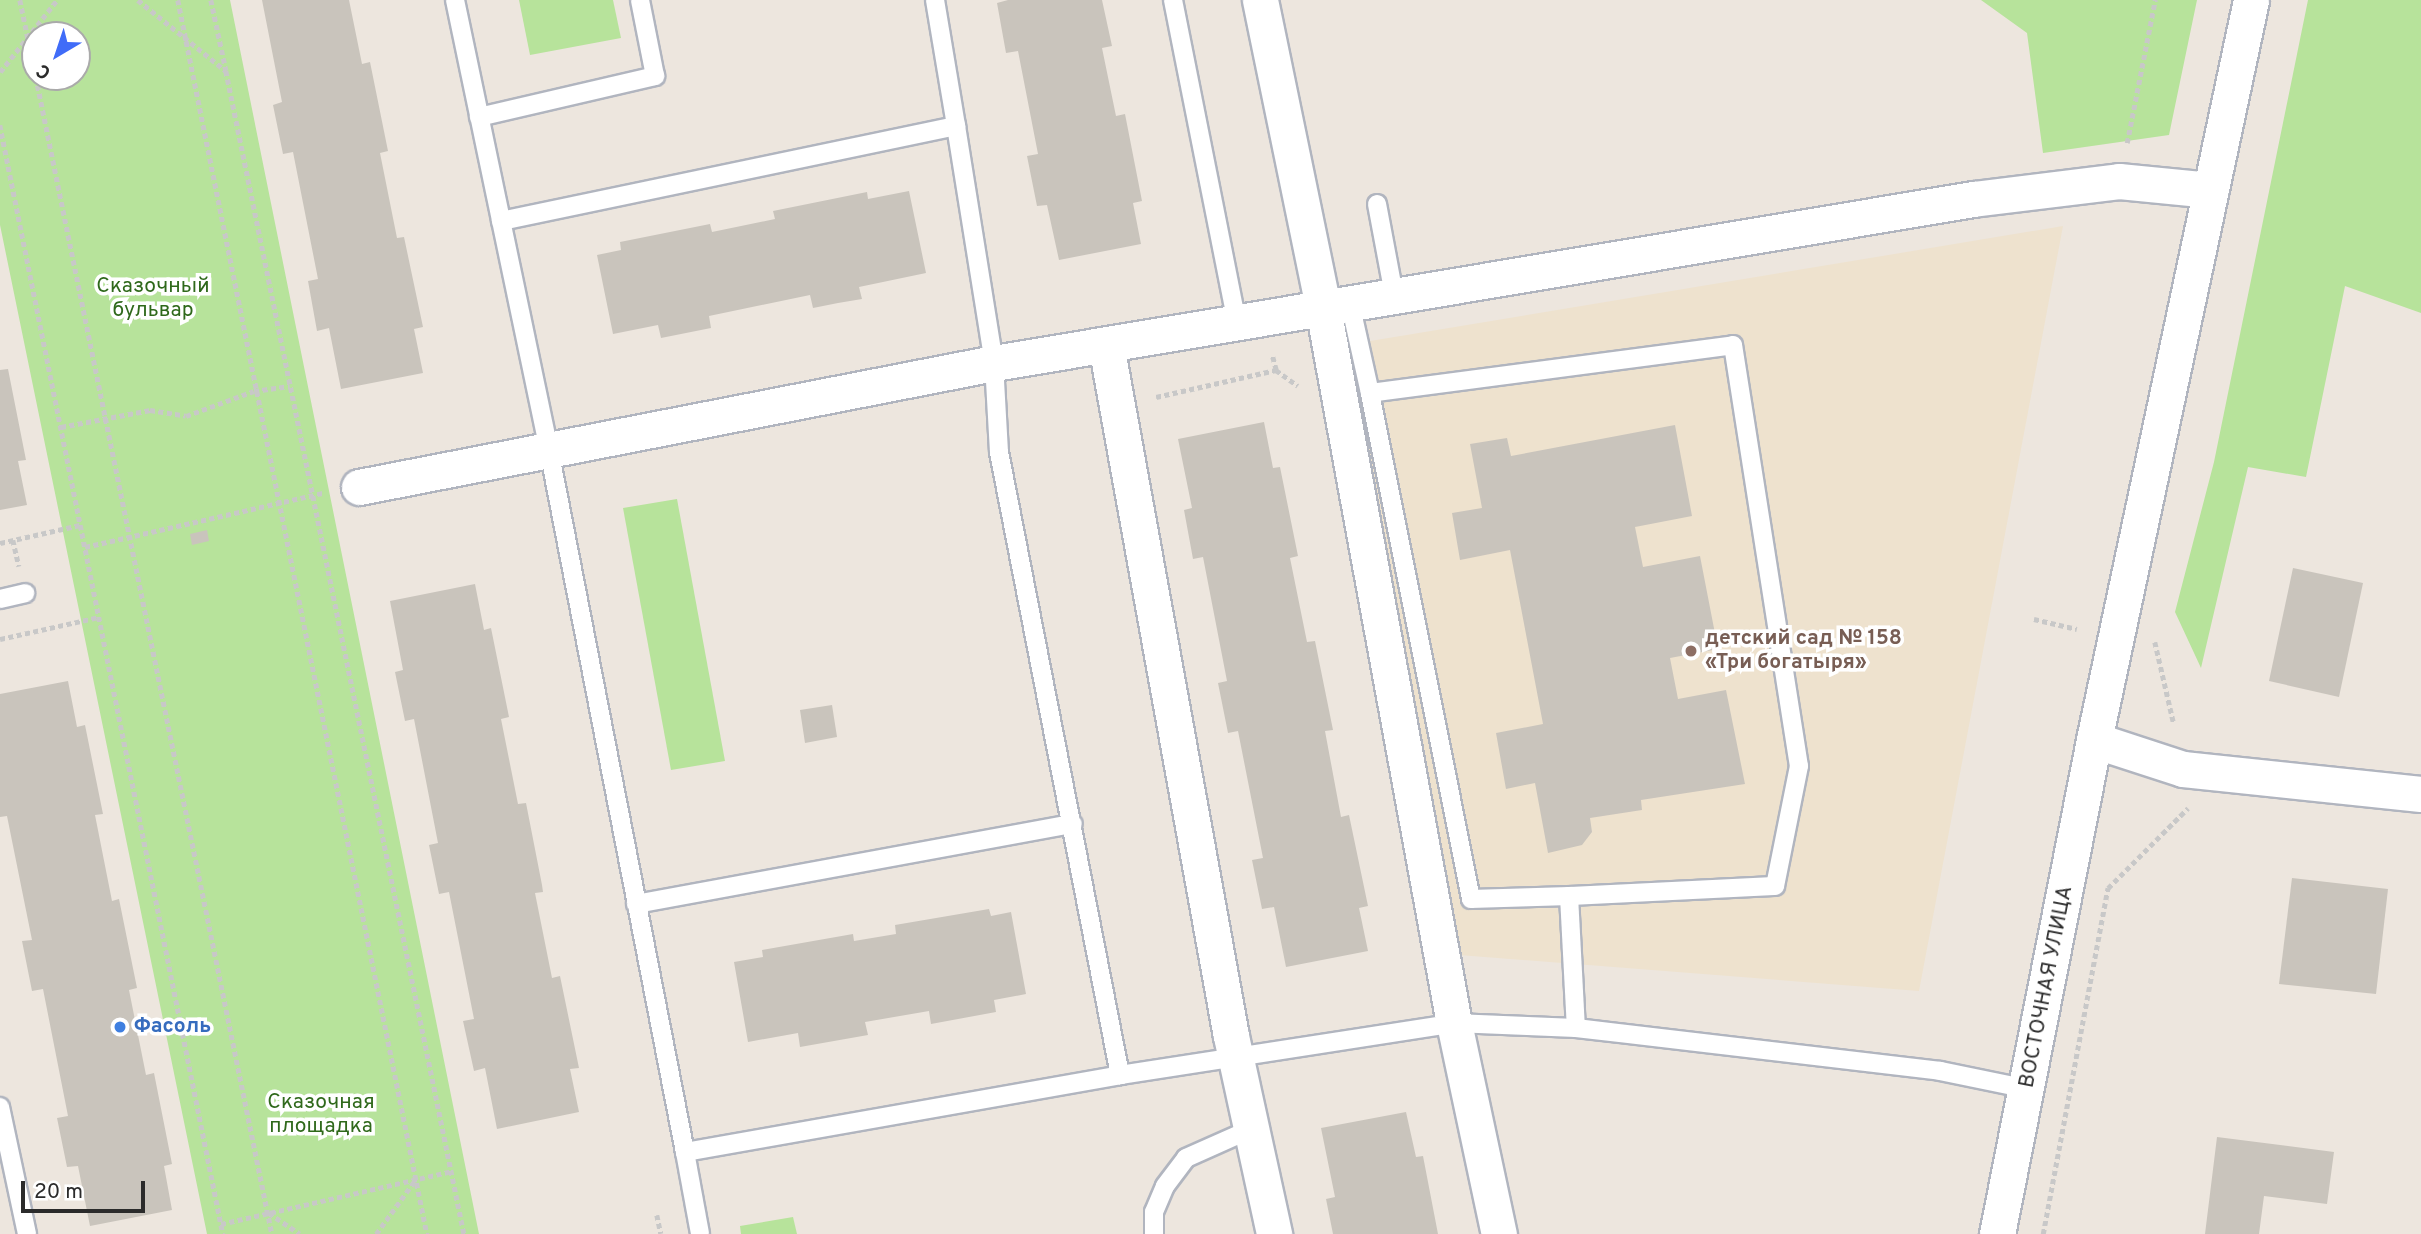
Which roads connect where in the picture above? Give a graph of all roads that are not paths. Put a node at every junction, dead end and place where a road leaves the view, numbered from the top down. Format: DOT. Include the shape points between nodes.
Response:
graph roads {
  1 [pos="455,0"];
  2 [pos="640,0"];
  3 [pos="935,0"];
  4 [pos="1173,0"];
  5 [pos="1261,0"];
  6 [pos="2251,0"];
  7 [pos="479,117"];
  8 [pos="956,126"];
  9 [pos="2211,190"];
  10 [pos="1377,204"];
  11 [pos="501,221"];
  12 [pos="1394,295"];
  13 [pos="1336,305"];
  14 [pos="1250,320"];
  15 [pos="1106,345"];
  16 [pos="995,363"];
  17 [pos="1370,393"];
  18 [pos="549,450"];
  19 [pos="359,487"];
  20 [pos="25,593"];
  21 [pos="0,599"];
  22 [pos="2094,740"];
  23 [pos="2421,794"];
  24 [pos="1073,824"];
  25 [pos="1569,896"];
  26 [pos="636,904"];
  27 [pos="1454,1023"];
  28 [pos="1576,1028"];
  29 [pos="1235,1056"];
  30 [pos="1120,1075"];
  31 [pos="2028,1089"];
  32 [pos="0,1107"];
  33 [pos="1251,1129"];
  34 [pos="685,1152"];
  35 [pos="27,1234"];
  36 [pos="700,1234"];
  37 [pos="1154,1234"];
  38 [pos="1274,1234"];
  39 [pos="1499,1234"];
  40 [pos="1997,1234"];
  1 -- 7 [label="lane"];
  2 -- 7 [label="lane" via="655,76"];
  3 -- 8 [label="lane"];
  4 -- 14 [label="lane"];
  5 -- 13 [label="street"];
  6 -- 9 [label="street, ВОСТОЧНАЯ УЛИЦА"];
  7 -- 11 [label="lane"];
  8 -- 11 [label="lane"];
  8 -- 16 [label="lane"];
  9 -- 12 [label="street" via="2119,181 1973,199"];
  9 -- 22 [label="street, ВОСТОЧНАЯ УЛИЦА"];
  10 -- 12 [label="lane"];
  11 -- 18 [label="lane"];
  12 -- 13 [label="street"];
  13 -- 14 [label="street"];
  13 -- 17 [label="lane"];
  13 -- 27 [label="street"];
  14 -- 15 [label="street"];
  15 -- 16 [label="street"];
  15 -- 29 [label="street"];
  16 -- 18 [label="street"];
  16 -- 24 [label="lane" via="999,452"];
  17 -- 25 [label="lane" via="1471,899"];
  17 -- 25 [label="lane" via="1733,345 1799,766 1775,886"];
  18 -- 19 [label="street"];
  18 -- 26 [label="lane"];
  20 -- 21 [label="lane"];
  22 -- 23 [label="street" via="2183,769"];
  22 -- 31 [label="street, ВОСТОЧНАЯ УЛИЦА"];
  24 -- 26 [label="lane"];
  24 -- 30 [label="lane"];
  25 -- 28 [label="lane"];
  26 -- 34 [label="lane"];
  27 -- 28 [label="lane"];
  27 -- 29 [label="lane"];
  27 -- 39 [label="street"];
  28 -- 31 [label="lane" via="1940,1071"];
  29 -- 30 [label="lane"];
  29 -- 33 [label="street"];
  30 -- 34 [label="lane"];
  31 -- 40 [label="street, ВОСТОЧНАЯ УЛИЦА"];
  32 -- 35 [label="lane"];
  33 -- 37 [label="lane" via="1186,1158 1161,1195 1154,1212"];
  33 -- 38 [label="street"];
  34 -- 36 [label="lane"];
}
